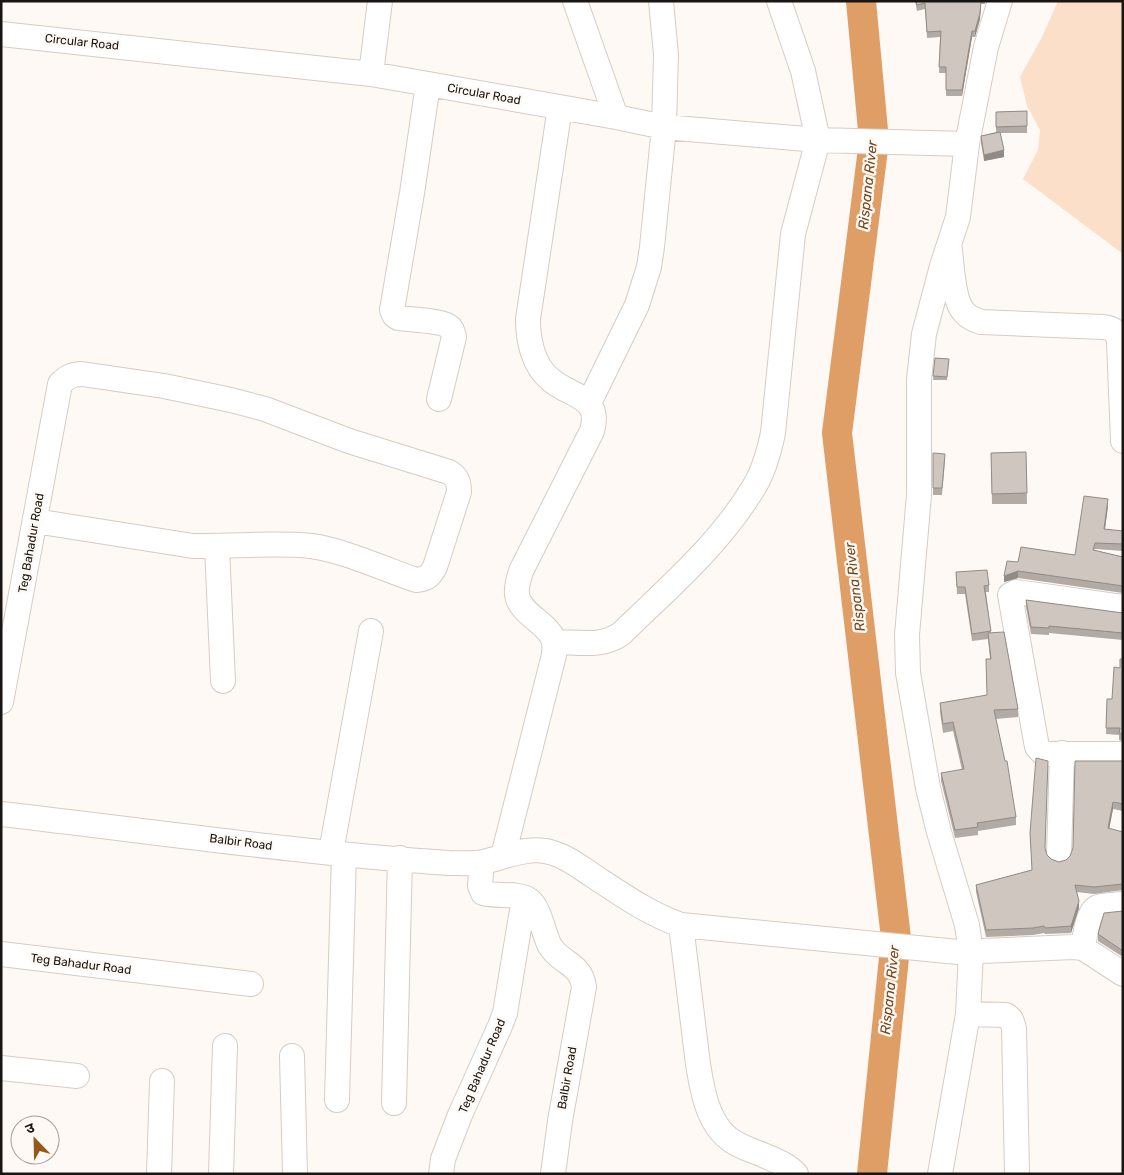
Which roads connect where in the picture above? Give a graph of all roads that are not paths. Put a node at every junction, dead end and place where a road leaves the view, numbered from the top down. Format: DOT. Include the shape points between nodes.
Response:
graph roads {
  1 [pos="380,1"];
  2 [pos="575,1"];
  3 [pos="661,1"];
  4 [pos="779,1"];
  5 [pos="1000,1"];
  6 [pos="1,34"];
  7 [pos="371,74"];
  8 [pos="428,84"];
  9 [pos="560,107"];
  10 [pos="616,117"];
  11 [pos="664,127"];
  12 [pos="818,140"];
  13 [pos="967,144"];
  14 [pos="950,243"];
  15 [pos="439,399"];
  16 [pos="589,404"];
  17 [pos="1123,441"];
  18 [pos="35,521"];
  19 [pos="217,547"];
  20 [pos="1123,607"];
  21 [pos="371,631"];
  22 [pos="554,642"];
  23 [pos="222,681"];
  24 [pos="1,702"];
  25 [pos="1062,754"];
  26 [pos="1123,754"];
  27 [pos="1,814"];
  28 [pos="337,853"];
  29 [pos="1059,855"];
  30 [pos="400,858"];
  31 [pos="492,859"];
  32 [pos="524,898"];
  33 [pos="1123,904"];
  34 [pos="681,925"];
  35 [pos="1083,948"];
  36 [pos="965,952"];
  37 [pos="1,954"];
  38 [pos="1123,974"];
  39 [pos="251,984"];
  40 [pos="968,1014"];
  41 [pos="225,1046"];
  42 [pos="292,1056"];
  43 [pos="1,1068"];
  44 [pos="77,1076"];
  45 [pos="162,1081"];
  46 [pos="336,1100"];
  47 [pos="394,1103"];
  48 [pos="159,1174"];
  49 [pos="221,1174"];
  50 [pos="295,1174"];
  51 [pos="441,1174"];
  52 [pos="553,1174"];
  53 [pos="796,1174"];
  54 [pos="940,1174"];
  55 [pos="1017,1174"];
  1 -- 7 [label="street"];
  2 -- 10 [label="street"];
  3 -- 11 [label="street" via="666,55"];
  4 -- 12 [label="street" via="803,71"];
  5 -- 13 [label="street" via="986,47"];
  6 -- 7 [label="street, Circular Road"];
  7 -- 8 [label="street, Circular Road"];
  8 -- 9 [label="street, Circular Road"];
  8 -- 15 [label="street" via="392,310 398,318 441,324 452,330 454,337"];
  9 -- 10 [label="street, Circular Road"];
  9 -- 16 [label="street" via="528,335 540,368 550,380"];
  10 -- 11 [label="street, Circular Road"];
  11 -- 12 [label="street, Circular Road"];
  11 -- 16 [label="street" via="649,267 636,305"];
  12 -- 13 [label="street, Circular Road"];
  12 -- 22 [label="street" via="793,234 773,433 769,452 754,487 703,553 614,640 603,643"];
  13 -- 14 [label="street" via="958,217"];
  14 -- 17 [label="street" via="957,298 962,311 972,319 1104,327 1114,331 1118,342"];
  14 -- 36 [label="street" via="924,334 919,379 919,495 906,653 928,788 967,925"];
  16 -- 22 [label="street" via="595,421 592,431 517,584 521,605 550,633"];
  18 -- 19 [label="street"];
  18 -- 19 [label="street, Teg Bahadur Road" via="60,384 72,374 164,386 265,409 349,441 449,472 459,483 435,567 431,576 424,579 416,580 312,546"];
  18 -- 24 [label="street, Teg Bahadur Road"];
  19 -- 23 [label="street"];
  20 -- 25 [label="street" via="1016,592 1010,595 1035,743 1044,754"];
  21 -- 28 [label="street"];
  22 -- 31 [label="street" via="554,655"];
  25 -- 26 [label="street"];
  25 -- 29 [label="street"];
  27 -- 28 [label="street, Balbir Road"];
  28 -- 30 [label="street, Balbir Road"];
  28 -- 46 [label="street"];
  30 -- 31 [label="street, Balbir Road" via="449,863"];
  30 -- 47 [label="street"];
  31 -- 32 [label="street" via="480,886 482,893"];
  31 -- 34 [label="street, Balbir Road" via="524,851 553,853 632,901"];
  32 -- 51 [label="street, Teg Bahadur Road" via="505,1013 443,1159"];
  32 -- 52 [label="street, Balbir Road" via="536,908 554,951 580,972 584,987"];
  33 -- 35 [label="street" via="1093,910"];
  34 -- 36 [label="street, Balbir Road"];
  34 -- 53 [label="street" via="701,1086 708,1108 728,1138"];
  35 -- 36 [label="street, Balbir Road"];
  35 -- 38 [label="street"];
  36 -- 40 [label="street"];
  37 -- 39 [label="street, Teg Bahadur Road"];
  40 -- 54 [label="street"];
  40 -- 55 [label="street" via="1006,1015 1014,1028"];
  41 -- 49 [label="street"];
  42 -- 50 [label="street"];
  43 -- 44 [label="street"];
  45 -- 48 [label="street"];
}
